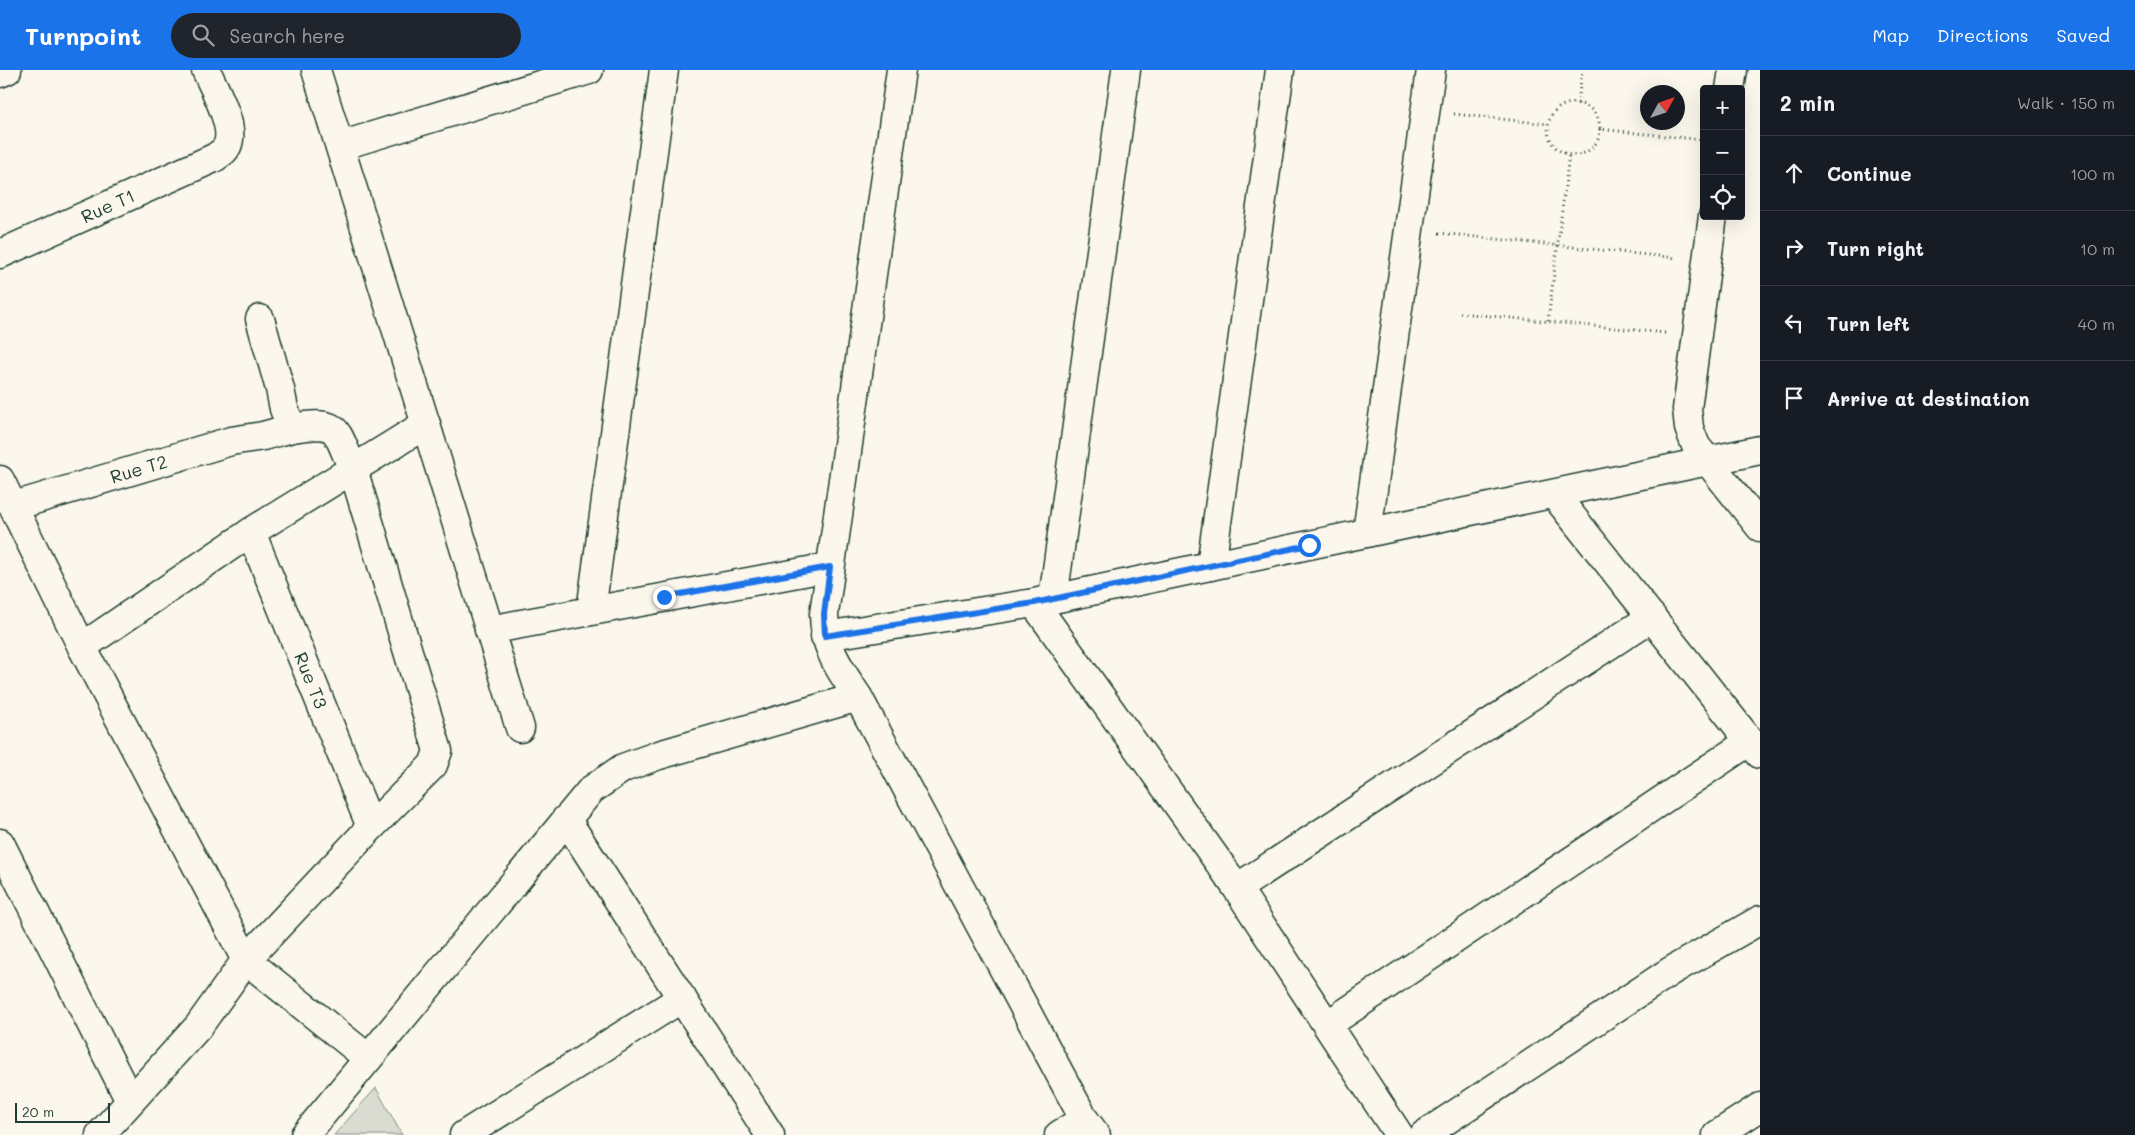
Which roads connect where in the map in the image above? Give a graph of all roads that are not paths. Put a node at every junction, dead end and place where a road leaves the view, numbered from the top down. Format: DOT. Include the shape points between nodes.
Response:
graph roads {
  1 [pos="7,70"];
  2 [pos="206,70"];
  3 [pos="316,70"];
  4 [pos="589,70"];
  5 [pos="664,70"];
  6 [pos="901,70"];
  7 [pos="1126,70"];
  8 [pos="1280,70"];
  9 [pos="1431,70"];
  10 [pos="1732,70"];
  11 [pos="0,73"];
  12 [pos="1730,85"];
  13 [pos="340,146"];
  14 [pos="1712,220"];
  15 [pos="0,254"];
  16 [pos="260,319"];
  17 [pos="426,424"];
  18 [pos="292,428"];
  19 [pos="1760,450"];
  20 [pos="1708,460"];
  21 [pos="352,469"];
  22 [pos="0,480"];
  23 [pos="1554,494"];
  24 [pos="14,506"];
  25 [pos="1760,528"];
  26 [pos="251,532"];
  27 [pos="1367,533"];
  28 [pos="1211,566"];
  29 [pos="830,567"];
  30 [pos="1043,601"];
  31 [pos="591,611"];
  32 [pos="1652,617"];
  33 [pos="489,630"];
  34 [pos="825,636"];
  35 [pos="82,647"];
  36 [pos="858,697"];
  37 [pos="520,728"];
  38 [pos="1755,748"];
  39 [pos="566,819"];
  40 [pos="371,827"];
  41 [pos="0,843"];
  42 [pos="1237,888"];
  43 [pos="1760,920"];
  44 [pos="246,960"];
  45 [pos="682,998"];
  46 [pos="1327,1025"];
  47 [pos="368,1058"];
  48 [pos="130,1101"];
  49 [pos="1760,1107"];
  50 [pos="1090,1127"];
  51 [pos="100,1135"];
  52 [pos="305,1135"];
  53 [pos="464,1135"];
  54 [pos="770,1135"];
  55 [pos="1059,1135"];
  56 [pos="1399,1135"];
  57 [pos="1424,1135"];
  58 [pos="1717,1135"];
  1 -- 11 [label="street"];
  2 -- 15 [label="street, Rue T1" via="229,124 230,137 226,148 214,158"];
  3 -- 13 [label="street"];
  4 -- 13 [label="street"];
  5 -- 31 [label="street"];
  6 -- 29 [label="street"];
  7 -- 30 [label="street"];
  8 -- 28 [label="street"];
  9 -- 27 [label="street"];
  10 -- 12 [label="street"];
  13 -- 17 [label="street"];
  14 -- 20 [label="street" via="1687,409 1689,428 1696,446"];
  16 -- 18 [label="street"];
  17 -- 21 [label="street"];
  17 -- 33 [label="street"];
  18 -- 21 [label="street, Rue T2" via="319,424 330,426"];
  18 -- 24 [label="street, Rue T2" via="231,441"];
  19 -- 20 [label="street"];
  20 -- 23 [label="street"];
  20 -- 25 [label="street"];
  21 -- 26 [label="street"];
  21 -- 40 [label="street" via="438,751 433,765"];
  22 -- 24 [label="street"];
  23 -- 27 [label="street"];
  23 -- 32 [label="street"];
  24 -- 35 [label="street"];
  26 -- 35 [label="street"];
  26 -- 40 [label="street, Rue T3"];
  27 -- 28 [label="street"];
  28 -- 30 [label="street"];
  29 -- 31 [label="street"];
  29 -- 34 [label="street" via="824,614"];
  30 -- 34 [label="street"];
  30 -- 42 [label="street"];
  31 -- 33 [label="street"];
  32 -- 38 [label="street"];
  32 -- 42 [label="street"];
  33 -- 37 [label="street"];
  34 -- 36 [label="street" via="832,656"];
  35 -- 44 [label="street"];
  36 -- 39 [label="street" via="659,754 622,768 591,790"];
  36 -- 50 [label="street"];
  38 -- 46 [label="street"];
  39 -- 45 [label="street"];
  39 -- 47 [label="street"];
  40 -- 44 [label="street"];
  41 -- 48 [label="street"];
  42 -- 46 [label="street"];
  43 -- 57 [label="street" via="1671,971"];
  44 -- 47 [label="street"];
  44 -- 48 [label="street" via="198,1027"];
  45 -- 53 [label="street"];
  45 -- 54 [label="street"];
  46 -- 56 [label="street"];
  47 -- 52 [label="street"];
  48 -- 51 [label="street"];
  49 -- 58 [label="street"];
  50 -- 55 [label="street"];
}
